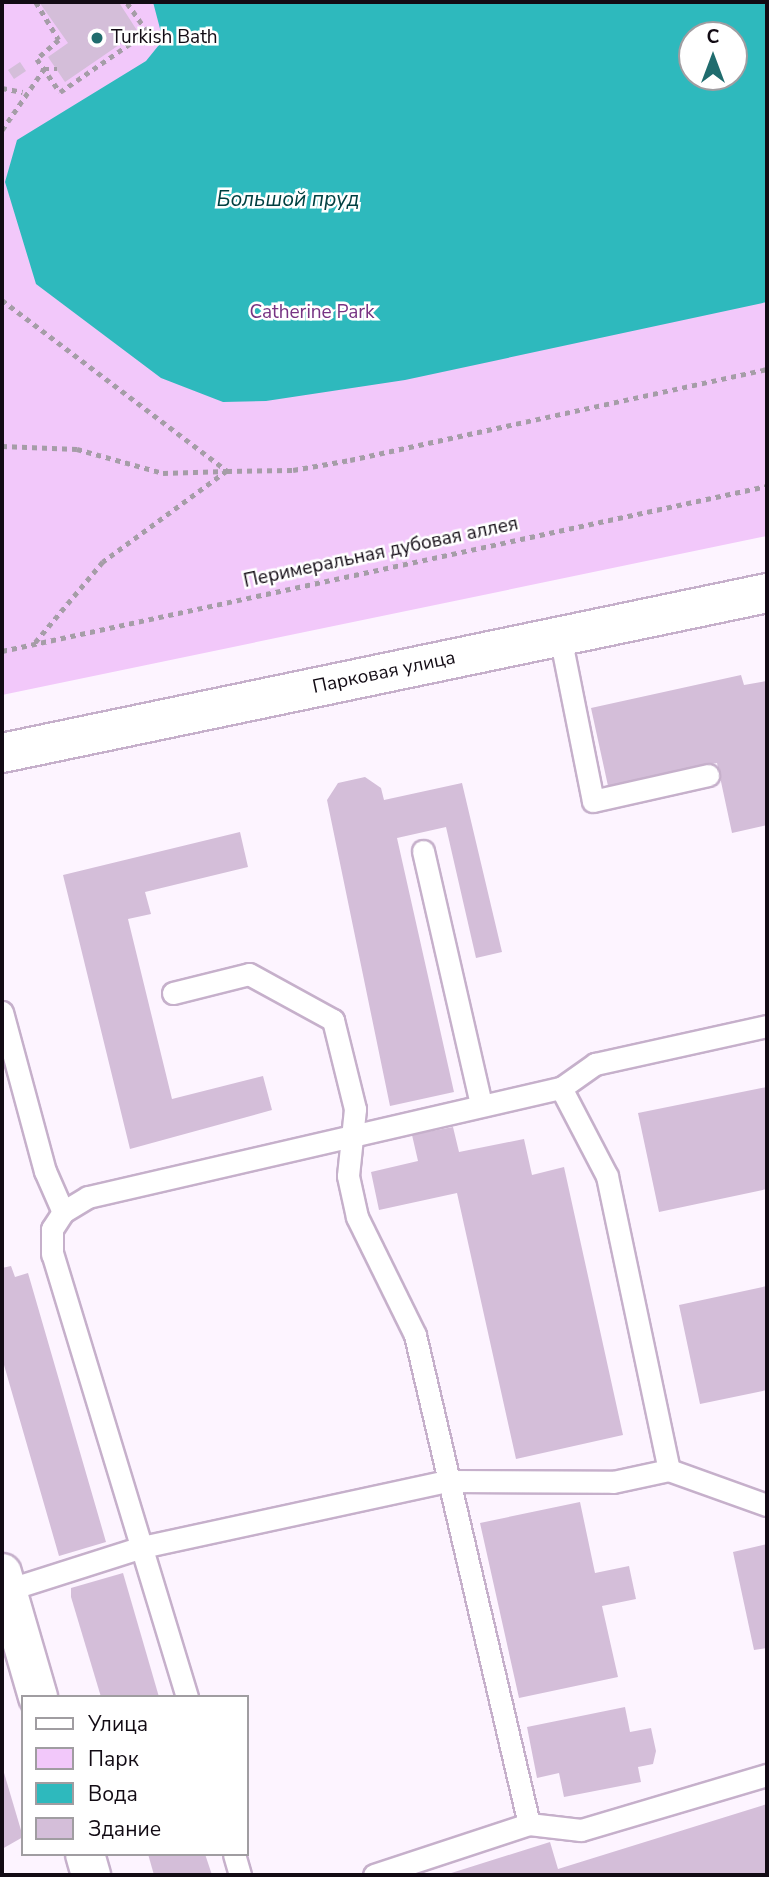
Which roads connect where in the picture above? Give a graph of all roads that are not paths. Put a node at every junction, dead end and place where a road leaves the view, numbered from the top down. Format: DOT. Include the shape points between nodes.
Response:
graph roads {
  1 [pos="767,593"];
  2 [pos="560,636"];
  3 [pos="2,753"];
  4 [pos="708,775"];
  5 [pos="423,851"];
  6 [pos="173,993"];
  7 [pos="2,1012"];
  8 [pos="767,1026"];
  9 [pos="561,1088"];
  10 [pos="481,1104"];
  11 [pos="352,1135"];
  12 [pos="63,1212"];
  13 [pos="669,1470"];
  14 [pos="447,1481"];
  15 [pos="767,1505"];
  16 [pos="142,1547"];
  17 [pos="4,1581"];
  18 [pos="37,1695"];
  19 [pos="186,1695"];
  20 [pos="767,1775"];
  21 [pos="529,1824"];
  22 [pos="86,1856"];
  23 [pos="235,1856"];
  24 [pos="91,1875"];
  25 [pos="240,1875"];
  26 [pos="374,1875"];
  1 -- 2 [label="main road, Парковая улица"];
  2 -- 3 [label="main road, Парковая улица"];
  2 -- 4 [label="lane" via="593,801"];
  5 -- 10 [label="lane"];
  6 -- 11 [label="lane" via="249,974 333,1020 355,1109"];
  7 -- 12 [label="lane" via="45,1171"];
  8 -- 9 [label="lane" via="595,1064"];
  9 -- 10 [label="lane"];
  9 -- 13 [label="lane" via="607,1176"];
  10 -- 11 [label="lane"];
  11 -- 12 [label="lane" via="88,1197"];
  11 -- 14 [label="lane" via="348,1176 357,1217 415,1335"];
  12 -- 16 [label="lane" via="52,1229 52,1254"];
  13 -- 14 [label="lane" via="613,1482"];
  13 -- 15 [label="lane"];
  14 -- 16 [label="lane"];
  14 -- 21 [label="lane"];
  16 -- 17 [label="lane"];
  16 -- 19 [label="lane"];
  17 -- 18 [label="main road"];
  20 -- 21 [label="lane" via="581,1830"];
  21 -- 26 [label="lane"];
  22 -- 24 [label="main road"];
  23 -- 25 [label="lane"];
}
